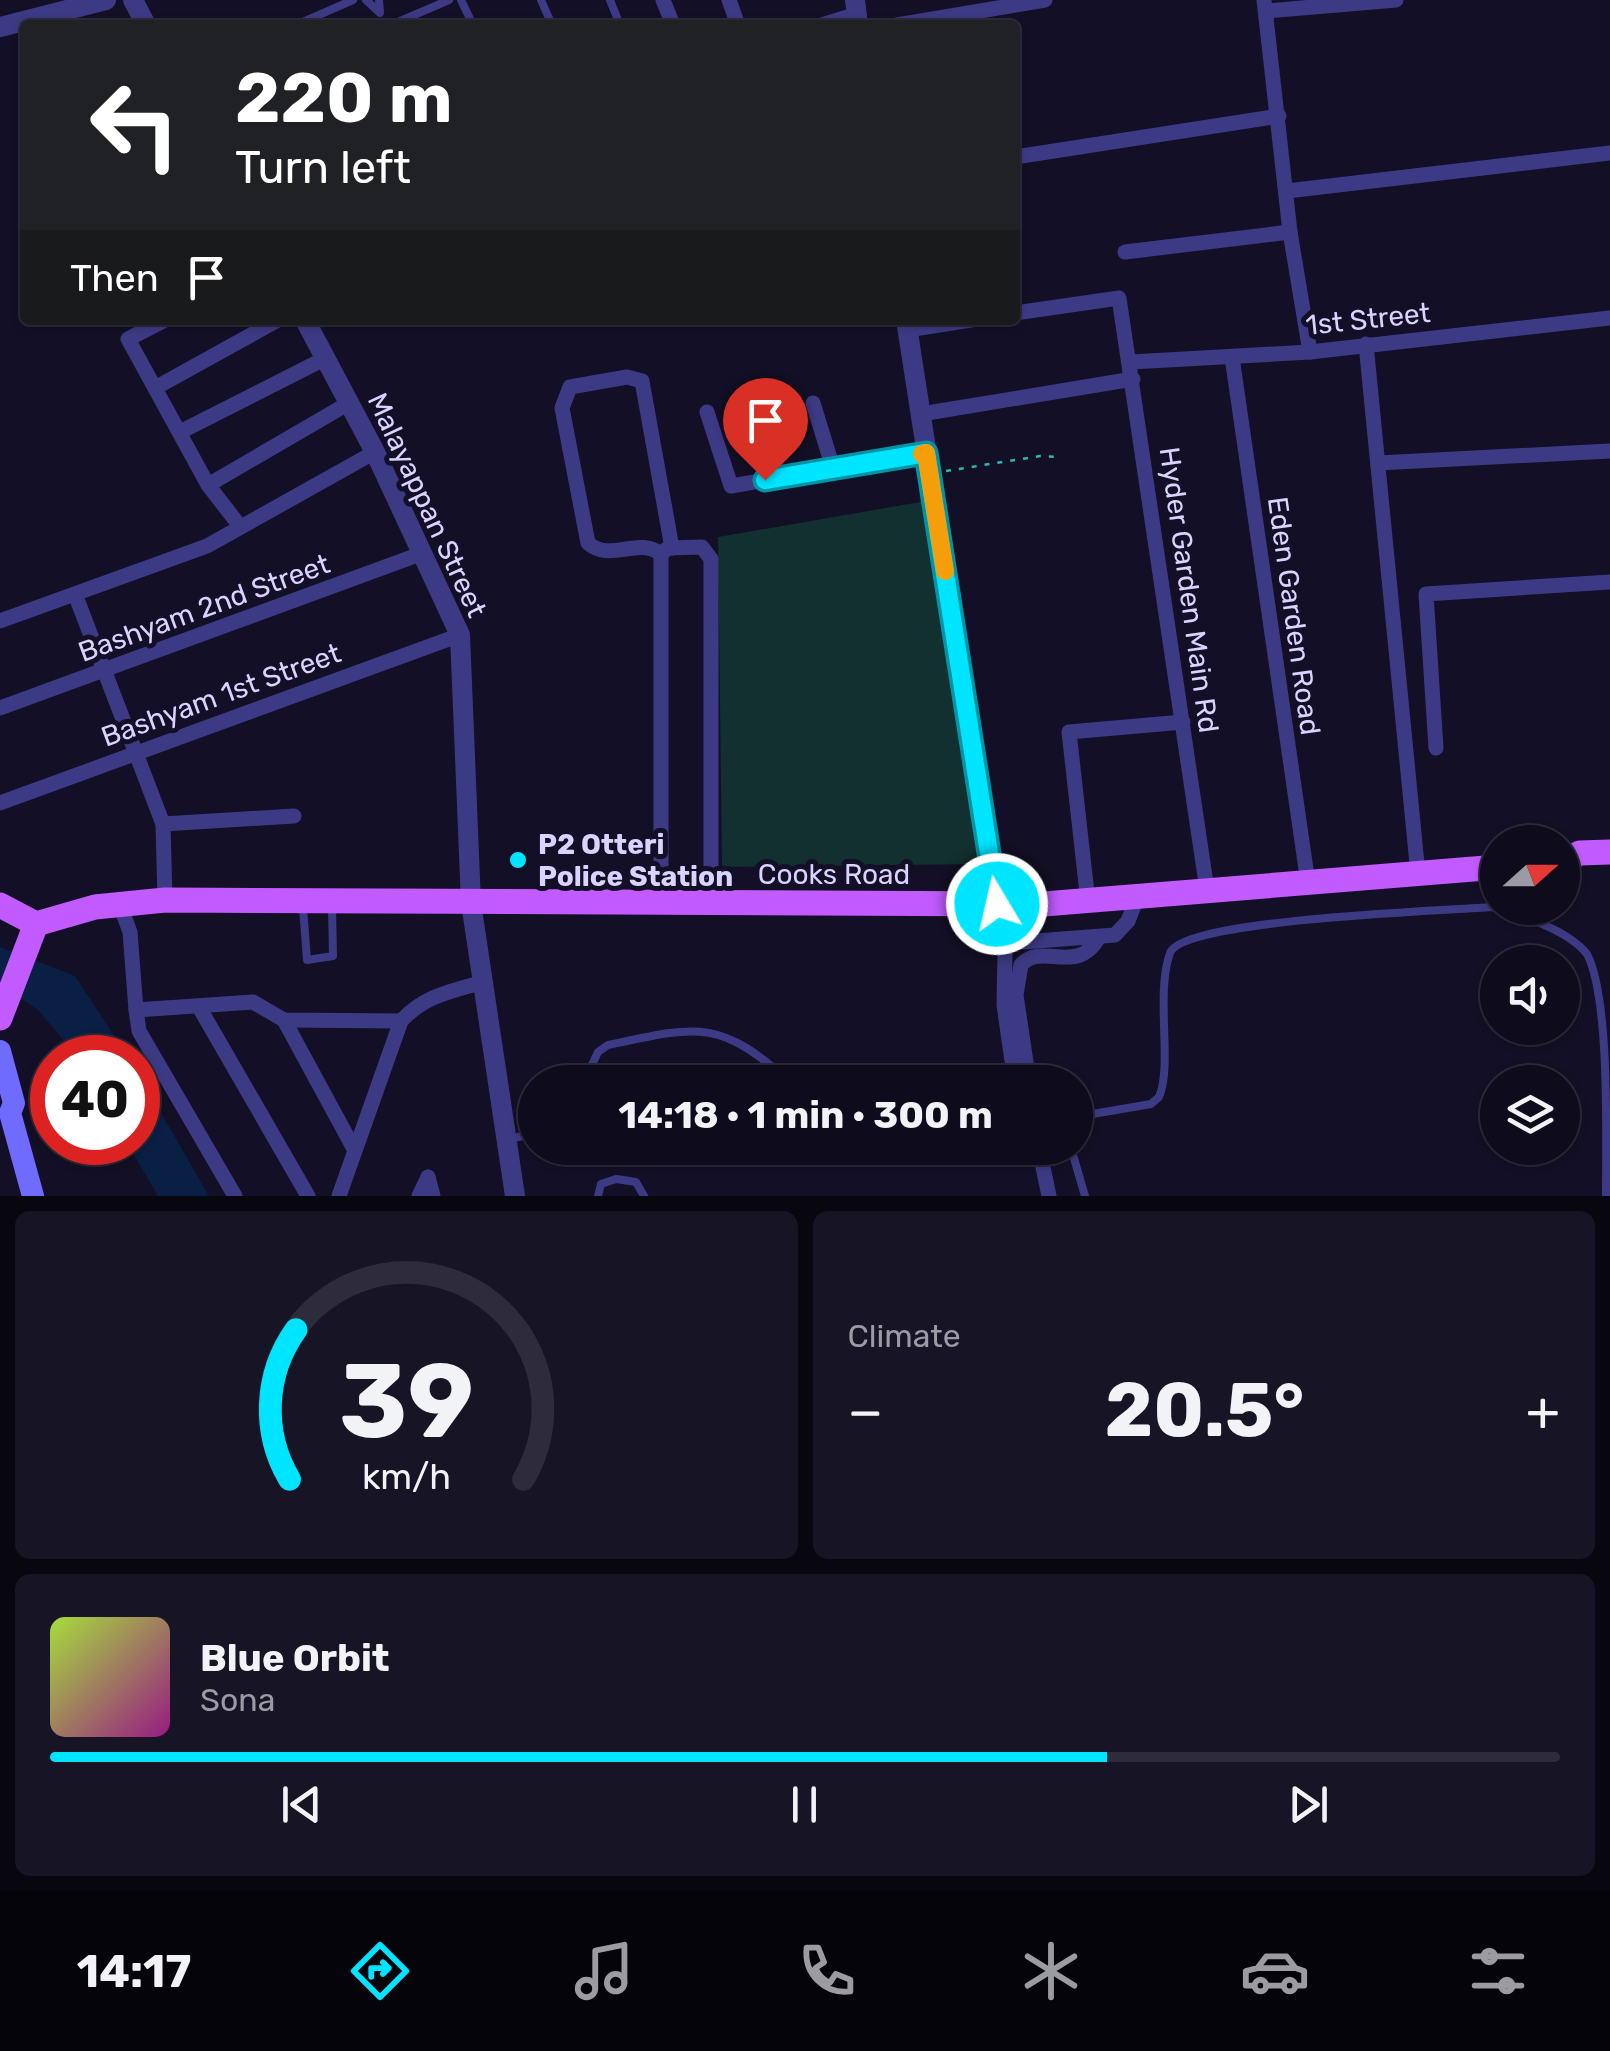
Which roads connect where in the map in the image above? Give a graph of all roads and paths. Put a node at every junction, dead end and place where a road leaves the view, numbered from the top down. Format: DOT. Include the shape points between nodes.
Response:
graph roads {
  1 [pos="106,0"];
  2 [pos="353,0"];
  3 [pos="366,0"];
  4 [pos="379,0"];
  5 [pos="449,0"];
  6 [pos="1045,0"];
  7 [pos="1396,0"];
  8 [pos="1265,6"];
  9 [pos="380,13"];
  10 [pos="27,20"];
  11 [pos="307,20"];
  12 [pos="385,20"];
  13 [pos="401,20"];
  14 [pos="927,20"];
  15 [pos="1279,116"];
  16 [pos="1610,153"];
  17 [pos="1020,156"];
  18 [pos="1287,191"];
  19 [pos="1290,232"];
  20 [pos="1125,252"];
  21 [pos="1020,312"];
  22 [pos="1610,318"];
  23 [pos="156,325"];
  24 [pos="269,325"];
  25 [pos="308,325"];
  26 [pos="907,325"];
  27 [pos="1366,344"];
  28 [pos="1310,352"];
  29 [pos="1232,357"];
  30 [pos="326,358"];
  31 [pos="1132,370"];
  32 [pos="156,388"];
  33 [pos="813,403"];
  34 [pos="349,404"];
  35 [pos="707,412"];
  36 [pos="921,414"];
  37 [pos="180,432"];
  38 [pos="1610,451"];
  39 [pos="375,452"];
  40 [pos="1060,457"];
  41 [pos="1378,463"];
  42 [pos="928,464"];
  43 [pos="833,468"];
  44 [pos="208,485"];
  45 [pos="239,526"];
  46 [pos="667,551"];
  47 [pos="423,553"];
  48 [pos="1610,582"];
  49 [pos="75,594"];
  50 [pos="0,621"];
  51 [pos="460,636"];
  52 [pos="104,670"];
  53 [pos="0,708"];
  54 [pos="1183,722"];
  55 [pos="1436,748"];
  56 [pos="136,752"];
  57 [pos="0,804"];
  58 [pos="294,816"];
  59 [pos="162,824"];
  60 [pos="1610,852"];
  61 [pos="1580,853"];
  62 [pos="1580,863"];
  63 [pos="1610,867"];
  64 [pos="1480,869"];
  65 [pos="1418,874"];
  66 [pos="1308,883"];
  67 [pos="1207,890"];
  68 [pos="1137,898"];
  69 [pos="166,900"];
  70 [pos="303,902"];
  71 [pos="1088,902"];
  72 [pos="332,903"];
  73 [pos="471,903"];
  74 [pos="711,904"];
  75 [pos="1002,904"];
  76 [pos="661,905"];
  77 [pos="106,909"];
  78 [pos="18,930"];
  79 [pos="1099,937"];
  80 [pos="1023,942"];
  81 [pos="0,974"];
  82 [pos="483,982"];
  83 [pos="199,1007"];
  84 [pos="136,1010"];
  85 [pos="2,1014"];
  86 [pos="284,1020"];
  87 [pos="401,1021"];
  88 [pos="0,1051"];
  89 [pos="592,1065"];
  90 [pos="768,1065"];
  91 [pos="1013,1065"];
  92 [pos="1026,1065"];
  93 [pos="5,1110"];
  94 [pos="1093,1114"];
  95 [pos="518,1137"];
  96 [pos="506,1139"];
  97 [pos="354,1149"];
  98 [pos="1042,1165"];
  99 [pos="1076,1165"];
  100 [pos="33,1196"];
  101 [pos="235,1196"];
  102 [pos="308,1196"];
  103 [pos="339,1196"];
  104 [pos="419,1196"];
  105 [pos="433,1196"];
  106 [pos="515,1196"];
  107 [pos="598,1196"];
  108 [pos="644,1196"];
  109 [pos="1048,1196"];
  110 [pos="1085,1196"];
  111 [pos="1606,1196"];
  1 -- 10 [label="street"];
  2 -- 11 [label="lane"];
  3 -- 9 [label="lane"];
  4 -- 9 [label="lane"];
  5 -- 13 [label="lane"];
  6 -- 14 [label="street"];
  7 -- 8 [label="street"];
  8 -- 15 [label="street"];
  9 -- 12 [label="lane"];
  15 -- 17 [label="street"];
  15 -- 18 [label="street"];
  16 -- 18 [label="street"];
  18 -- 19 [label="street"];
  19 -- 20 [label="street"];
  19 -- 28 [label="street"];
  21 -- 31 [label="street, Hyder Garden Main Rd" via="1119,298"];
  22 -- 27 [label="street, 1st Street"];
  23 -- 32 [label="street" via="128,340"];
  24 -- 32 [label="street"];
  25 -- 30 [label="street, Malayappan Street"];
  26 -- 36 [label="street"];
  27 -- 28 [label="street, 1st Street"];
  27 -- 41 [label="street"];
  28 -- 29 [label="street, 1st Street"];
  29 -- 31 [label="street, 1st Street"];
  29 -- 66 [label="street, Eden Garden Road"];
  30 -- 34 [label="street, Malayappan Street"];
  30 -- 37 [label="street"];
  31 -- 36 [label="street, 1st Street"];
  31 -- 54 [label="street, Hyder Garden Main Rd"];
  32 -- 37 [label="street"];
  33 -- 43 [label="street"];
  34 -- 39 [label="street, Malayappan Street"];
  34 -- 44 [label="street"];
  35 -- 43 [label="street" via="731,486"];
  36 -- 42 [label="street"];
  37 -- 44 [label="street"];
  38 -- 41 [label="street"];
  39 -- 45 [label="street"];
  39 -- 47 [label="street, Malayappan Street"];
  40 -- 42 [label="path"];
  41 -- 65 [label="street"];
  42 -- 43 [label="street"];
  42 -- 75 [label="street"];
  44 -- 45 [label="street"];
  45 -- 49 [label="street" via="207,546"];
  46 -- 46 [label="street" via="642,381 627,377 570,387 562,408 588,543 604,551"];
  46 -- 74 [label="street" via="702,547 711,559"];
  46 -- 76 [label="street"];
  47 -- 51 [label="street, Malayappan Street"];
  47 -- 52 [label="street, Bashyam 2nd Street"];
  48 -- 55 [label="street" via="1426,594"];
  49 -- 50 [label="street"];
  49 -- 52 [label="street"];
  51 -- 56 [label="street, Bashyam 1st Street"];
  51 -- 73 [label="street, Malayappan Street"];
  52 -- 53 [label="street, Bashyam 2nd Street"];
  52 -- 56 [label="street"];
  54 -- 67 [label="street, Hyder Garden Main Rd"];
  54 -- 71 [label="street" via="1068,732"];
  56 -- 57 [label="street, Bashyam 1st Street"];
  56 -- 59 [label="street"];
  58 -- 59 [label="street"];
  59 -- 69 [label="street"];
  60 -- 61 [label="main road"];
  62 -- 63 [label="main road"];
  64 -- 65 [label="main road, Cooks Road"];
  65 -- 66 [label="main road, Cooks Road"];
  66 -- 67 [label="main road, Cooks Road"];
  67 -- 68 [label="main road, Cooks Road"];
  68 -- 71 [label="main road, Cooks Road"];
  68 -- 79 [label="street" via="1119,932"];
  69 -- 70 [label="main road, Cooks Road"];
  69 -- 77 [label="main road, Cooks Road"];
  70 -- 72 [label="main road, Cooks Road"];
  70 -- 72 [label="lane" via="307,960 333,956"];
  71 -- 75 [label="main road, Cooks Road"];
  72 -- 73 [label="main road, Cooks Road"];
  73 -- 76 [label="main road, Cooks Road"];
  73 -- 82 [label="street, Malayappan Street"];
  74 -- 75 [label="main road, Cooks Road"];
  74 -- 76 [label="main road, Cooks Road"];
  75 -- 91 [label="street"];
  77 -- 78 [label="main road, Cooks Road"];
  77 -- 84 [label="street" via="130,932"];
  78 -- 81 [label="main road"];
  78 -- 85 [label="main road"];
  79 -- 80 [label="street"];
  79 -- 92 [label="street" via="1078,958 1032,957 1022,965 1016,995"];
  82 -- 87 [label="street" via="437,994"];
  82 -- 96 [label="street, Malayappan Street"];
  83 -- 84 [label="street"];
  83 -- 86 [label="street" via="252,1002"];
  83 -- 102 [label="street"];
  84 -- 101 [label="street" via="139,1030"];
  86 -- 87 [label="street"];
  86 -- 97 [label="street"];
  87 -- 97 [label="street"];
  88 -- 93 [label="main road" via="14,1103"];
  89 -- 90 [label="lane" via="608,1045 687,1029 733,1038"];
  93 -- 100 [label="main road"];
  94 -- 111 [label="lane" via="1152,1104 1158,1097 1163,989 1176,943 1224,928 1490,908 1574,942 1601,978 1608,1009"];
  95 -- 96 [label="lane"];
  96 -- 106 [label="street, Malayappan Street"];
  97 -- 103 [label="street"];
  98 -- 109 [label="street"];
  99 -- 110 [label="lane"];
  104 -- 105 [label="street" via="428,1177"];
  107 -- 108 [label="lane" via="602,1184 616,1180 636,1182"];
}
